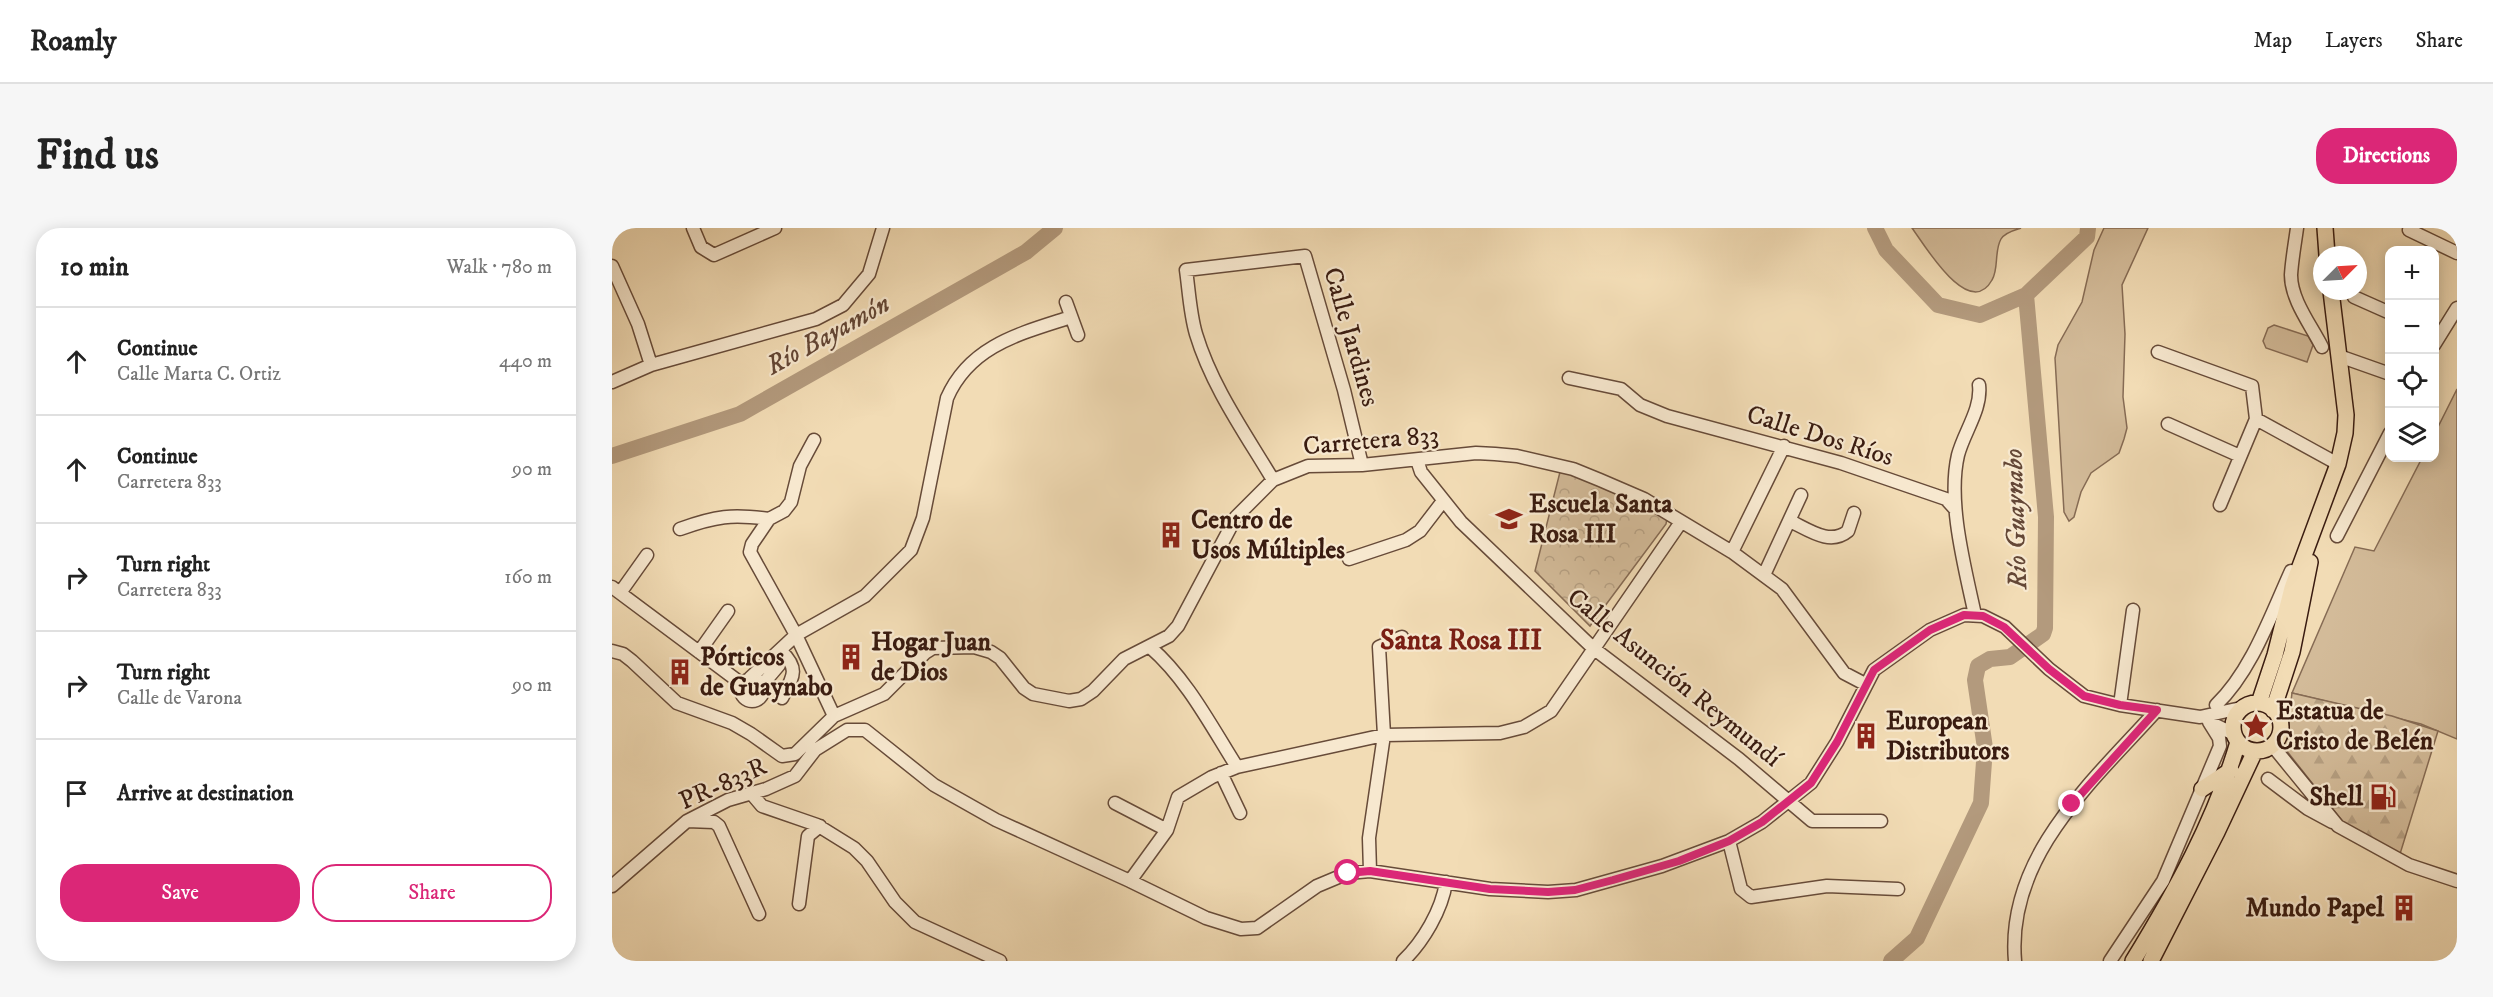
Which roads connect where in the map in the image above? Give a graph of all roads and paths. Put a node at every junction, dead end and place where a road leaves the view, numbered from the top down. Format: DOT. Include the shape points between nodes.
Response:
graph roads {
  1 [pos="693,228"];
  2 [pos="775,228"];
  3 [pos="883,228"];
  4 [pos="2297,228"];
  5 [pos="2325,228"];
  6 [pos="2409,230"];
  7 [pos="2326,246"];
  8 [pos="2457,253"];
  9 [pos="612,266"];
  10 [pos="2332,300"];
  11 [pos="2361,300"];
  12 [pos="1066,302"];
  13 [pos="2457,308"];
  14 [pos="2385,311"];
  15 [pos="1071,317"];
  16 [pos="2439,334"];
  17 [pos="1078,335"];
  18 [pos="2322,347"];
  19 [pos="2158,352"];
  20 [pos="2339,356"];
  21 [pos="651,365"];
  22 [pos="2385,372"];
  23 [pos="1569,378"];
  24 [pos="612,382"];
  25 [pos="1979,385"];
  26 [pos="2256,419"];
  27 [pos="2168,424"];
  28 [pos="814,440"];
  29 [pos="2385,443"];
  30 [pos="1784,446"];
  31 [pos="2240,456"];
  32 [pos="1417,460"];
  33 [pos="2338,464"];
  34 [pos="1362,465"];
  35 [pos="1273,480"];
  36 [pos="1801,495"];
  37 [pos="1443,501"];
  38 [pos="2220,505"];
  39 [pos="1954,509"];
  40 [pos="1854,513"];
  41 [pos="769,519"];
  42 [pos="1790,521"];
  43 [pos="1681,522"];
  44 [pos="2316,523"];
  45 [pos="680,529"];
  46 [pos="2337,536"];
  47 [pos="1732,552"];
  48 [pos="647,555"];
  49 [pos="1349,559"];
  50 [pos="1764,575"];
  51 [pos="616,590"];
  52 [pos="2133,610"];
  53 [pos="728,611"];
  54 [pos="1975,615"];
  55 [pos="796,635"];
  56 [pos="1402,637"];
  57 [pos="1150,647"];
  58 [pos="1593,648"];
  59 [pos="612,651"];
  60 [pos="699,652"];
  61 [pos="780,652"];
  62 [pos="746,681"];
  63 [pos="1865,684"];
  64 [pos="762,685"];
  65 [pos="782,698"];
  66 [pos="2259,703"];
  67 [pos="2120,705"];
  68 [pos="2216,705"];
  69 [pos="2241,708"];
  70 [pos="2157,710"];
  71 [pos="2273,710"];
  72 [pos="834,716"];
  73 [pos="2204,719"];
  74 [pos="1384,735"];
  75 [pos="2236,738"];
  76 [pos="2272,745"];
  77 [pos="812,746"];
  78 [pos="2255,751"];
  79 [pos="1237,767"];
  80 [pos="2231,770"];
  81 [pos="1221,773"];
  82 [pos="2268,779"];
  83 [pos="2202,789"];
  84 [pos="751,793"];
  85 [pos="1788,801"];
  86 [pos="1114,803"];
  87 [pos="1240,813"];
  88 [pos="687,821"];
  89 [pos="1881,821"];
  90 [pos="820,826"];
  91 [pos="2338,826"];
  92 [pos="1167,830"];
  93 [pos="1729,841"];
  94 [pos="1370,871"];
  95 [pos="1130,881"];
  96 [pos="2457,881"];
  97 [pos="1446,882"];
  98 [pos="612,886"];
  99 [pos="1898,889"];
  100 [pos="799,904"];
  101 [pos="759,914"];
  102 [pos="1000,961"];
  103 [pos="1403,961"];
  104 [pos="2015,961"];
  105 [pos="2110,961"];
  106 [pos="2133,961"];
  107 [pos="2151,961"];
  1 -- 2 [label="street" via="701,247 714,255"];
  3 -- 21 [label="street" via="869,274 843,305 816,319"];
  4 -- 18 [label="street" via="2293,286 2296,300"];
  5 -- 7 [label="main road"];
  6 -- 8 [label="street"];
  9 -- 21 [label="street"];
  10 -- 20 [label="main road"];
  11 -- 14 [label="street"];
  12 -- 15 [label="street"];
  13 -- 16 [label="street"];
  15 -- 17 [label="street"];
  15 -- 55 [label="street" via="997,343 964,372 947,398 923,518 911,550 865,597"];
  19 -- 26 [label="street" via="2252,386"];
  20 -- 22 [label="street"];
  20 -- 33 [label="main road" via="2346,415"];
  21 -- 24 [label="street"];
  23 -- 30 [label="street, Calle Dos Ríos" via="1621,390 1640,405 1667,416"];
  25 -- 39 [label="street" via="1980,396 1958,456"];
  26 -- 31 [label="street"];
  26 -- 33 [label="street"];
  27 -- 31 [label="street"];
  28 -- 41 [label="street" via="800,466 790,502 784,511"];
  29 -- 46 [label="street"];
  30 -- 39 [label="street, Calle Dos Ríos" via="1946,499"];
  30 -- 47 [label="street"];
  31 -- 38 [label="street"];
  32 -- 34 [label="street, Carretera 833"];
  32 -- 37 [label="street, Calle Asunción Reymundí" via="1420,472"];
  32 -- 43 [label="street, Carretera 833" via="1476,453 1516,456 1573,468 1644,500"];
  33 -- 44 [label="main road"];
  34 -- 35 [label="street, Carretera 833" via="1308,466"];
  34 -- 35 [label="street, Calle Jardines" via="1305,256 1186,270 1196,332 1206,361"];
  35 -- 57 [label="street, Carretera 833" via="1236,518 1178,626"];
  36 -- 42 [label="street"];
  37 -- 49 [label="street" via="1420,531 1406,540"];
  37 -- 58 [label="street, Calle Asunción Reymundí"];
  39 -- 54 [label="street"];
  40 -- 42 [label="street" via="1848,531 1836,538 1826,538"];
  41 -- 45 [label="street" via="730,515"];
  41 -- 55 [label="street" via="750,552"];
  42 -- 50 [label="street"];
  43 -- 47 [label="street, Carretera 833"];
  43 -- 58 [label="street"];
  44 -- 66 [label="main road" via="2292,588"];
  44 -- 68 [label="street" via="2308,530 2245,668 2232,690"];
  44 -- 71 [label="main road" via="2292,652"];
  47 -- 50 [label="street, Carretera 833"];
  48 -- 51 [label="street"];
  50 -- 63 [label="street, Carretera 833" via="1790,598 1844,673"];
  51 -- 60 [label="street"];
  52 -- 67 [label="street"];
  53 -- 60 [label="street"];
  54 -- 63 [label="street" via="1953,619 1930,630 1874,670"];
  54 -- 67 [label="street" via="2004,627 2084,696"];
  55 -- 61 [label="street"];
  55 -- 72 [label="street"];
  56 -- 74 [label="street" via="1379,647"];
  57 -- 72 [label="street, Carretera 833" via="1124,659 1093,691 1070,701 1033,694 991,652 974,647 933,648 884,694"];
  57 -- 79 [label="street" via="1168,662"];
  58 -- 74 [label="street" via="1551,711 1524,727 1500,734"];
  58 -- 85 [label="street, Calle Asunción Reymundí"];
  59 -- 77 [label="street, Carretera 833" via="632,661 677,703 732,723 782,756"];
  60 -- 62 [label="street"];
  61 -- 62 [label="street"];
  61 -- 64 [label="street" via="779,665"];
  61 -- 65 [label="street" via="792,661 794,676"];
  62 -- 64 [label="street" via="757,680"];
  62 -- 64 [label="street" via="742,695 752,701 761,696"];
  63 -- 85 [label="street" via="1837,742 1811,783"];
  66 -- 69 [label="main road"];
  66 -- 71 [label="main road"];
  67 -- 70 [label="street"];
  69 -- 73 [label="street"];
  69 -- 75 [label="main road" via="2233,725"];
  70 -- 73 [label="street"];
  70 -- 104 [label="street" via="2072,804 2044,844 2019,900"];
  71 -- 76 [label="main road" via="2280,729"];
  72 -- 77 [label="street, Carretera 833"];
  73 -- 75 [label="street"];
  73 -- 83 [label="street" via="2219,738 2220,746"];
  74 -- 79 [label="street"];
  74 -- 94 [label="street" via="1369,838"];
  75 -- 78 [label="main road"];
  75 -- 80 [label="main road"];
  76 -- 78 [label="main road"];
  76 -- 91 [label="street"];
  77 -- 84 [label="street, PR-833R / PR-833R" via="795,776"];
  77 -- 95 [label="street" via="847,730 865,730 934,785 996,820"];
  78 -- 107 [label="main road"];
  79 -- 81 [label="street"];
  80 -- 83 [label="main road"];
  80 -- 106 [label="main road" via="2179,883"];
  81 -- 87 [label="street"];
  81 -- 92 [label="street" via="1178,797"];
  82 -- 91 [label="street"];
  83 -- 105 [label="street" via="2163,881"];
  84 -- 88 [label="street, PR-833R / PR-833R"];
  84 -- 90 [label="street" via="762,806"];
  85 -- 89 [label="street, Calle Asunción Reymundí" via="1812,821"];
  85 -- 93 [label="street"];
  86 -- 92 [label="street"];
  88 -- 98 [label="street, PR-833R / PR-833R"];
  88 -- 101 [label="street" via="714,822 719,826"];
  90 -- 100 [label="street" via="808,836"];
  90 -- 102 [label="street" via="867,861 895,902 915,922"];
  91 -- 96 [label="street" via="2409,866"];
  92 -- 95 [label="street"];
  93 -- 97 [label="street" via="1679,861 1575,890 1524,892"];
  93 -- 99 [label="street" via="1742,889 1750,897 1827,886"];
  94 -- 95 [label="street" via="1332,879 1257,927 1241,929 1206,918"];
  94 -- 97 [label="street"];
  97 -- 103 [label="street" via="1418,947"];
}
